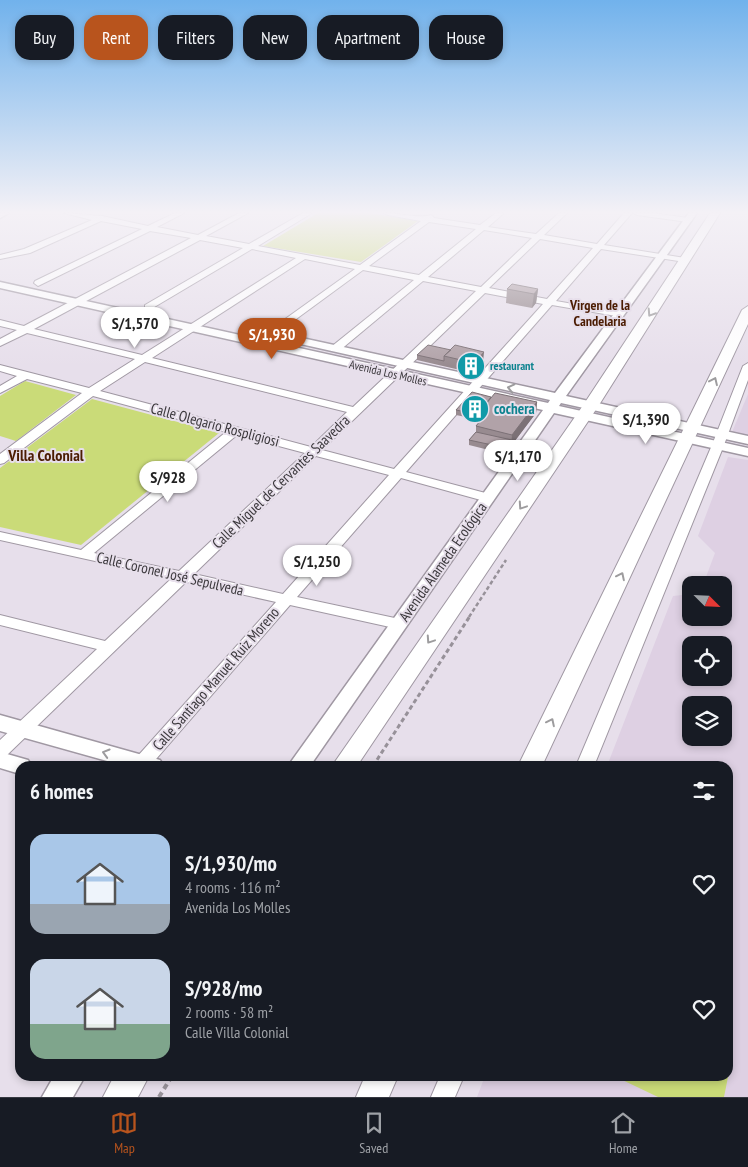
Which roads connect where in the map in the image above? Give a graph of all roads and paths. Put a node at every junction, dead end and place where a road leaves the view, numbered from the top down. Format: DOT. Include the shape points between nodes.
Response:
graph roads {
  1 [pos="76,264"];
  2 [pos="149,264"];
  3 [pos="221,264"];
  4 [pos="291,264"];
  5 [pos="347,264"];
  6 [pos="366,264"];
  7 [pos="438,264"];
  8 [pos="509,264"];
  9 [pos="582,264"];
  10 [pos="657,264"];
  11 [pos="682,264"];
  12 [pos="362,267"];
  13 [pos="0,274"];
  14 [pos="421,278"];
  15 [pos="38,283"];
  16 [pos="0,285"];
  17 [pos="483,289"];
  18 [pos="92,295"];
  19 [pos="77,302"];
  20 [pos="549,302"];
  21 [pos="148,307"];
  22 [pos="748,310"];
  23 [pos="619,315"];
  24 [pos="206,320"];
  25 [pos="0,323"];
  26 [pos="193,328"];
  27 [pos="26,330"];
  28 [pos="270,334"];
  29 [pos="0,343"];
  30 [pos="335,349"];
  31 [pos="144,359"];
  32 [pos="748,366"];
  33 [pos="0,368"];
  34 [pos="399,369"];
  35 [pos="26,375"];
  36 [pos="474,386"];
  37 [pos="0,390"];
  38 [pos="91,392"];
  39 [pos="554,404"];
  40 [pos="355,411"];
  41 [pos="587,411"];
  42 [pos="235,430"];
  43 [pos="689,433"];
  44 [pos="720,440"];
  45 [pos="748,440"];
  46 [pos="313,451"];
  47 [pos="748,452"];
  48 [pos="0,460"];
  49 [pos="396,474"];
  50 [pos="488,498"];
  51 [pos="0,536"];
  52 [pos="84,554"];
  53 [pos="182,577"];
  54 [pos="286,600"];
  55 [pos="0,620"];
  56 [pos="399,624"];
  57 [pos="109,647"];
  58 [pos="0,723"];
  59 [pos="23,729"];
  60 [pos="0,751"];
  61 [pos="0,760"];
  62 [pos="134,761"];
  63 [pos="151,761"];
  64 [pos="303,761"];
  65 [pos="347,761"];
  66 [pos="532,761"];
  67 [pos="587,761"];
  68 [pos="15,764"];
  69 [pos="67,1081"];
  70 [pos="130,1081"];
  71 [pos="169,1081"];
  72 [pos="380,1081"];
  73 [pos="450,1081"];
  74 [pos="56,1097"];
  75 [pos="119,1097"];
  76 [pos="159,1097"];
  77 [pos="372,1097"];
  78 [pos="443,1097"];
  1 -- 15 [label="street"];
  2 -- 18 [label="street"];
  3 -- 21 [label="street"];
  4 -- 24 [label="street"];
  5 -- 12 [label="street"];
  6 -- 12 [label="street"];
  7 -- 14 [label="street"];
  8 -- 17 [label="street, Calle Miguel de Cervantes Saavedra"];
  9 -- 20 [label="street, Calle Santiago Manuel Ruiz Moreno"];
  10 -- 23 [label="street, Avenida Alameda Ecológica"];
  11 -- 41 [label="main road, one-way"];
  12 -- 14 [label="street"];
  12 -- 28 [label="street"];
  13 -- 15 [label="street, Avenida Los Molles"];
  14 -- 17 [label="street"];
  14 -- 30 [label="street"];
  15 -- 18 [label="street, Avenida Los Molles"];
  16 -- 19 [label="street, Avenida Los Molles"];
  17 -- 20 [label="street"];
  17 -- 34 [label="street, Calle Miguel de Cervantes Saavedra"];
  18 -- 19 [label="street"];
  18 -- 21 [label="street, Avenida Los Molles"];
  19 -- 26 [label="street, Avenida Los Molles"];
  19 -- 27 [label="street"];
  20 -- 23 [label="street"];
  20 -- 36 [label="street, Calle Santiago Manuel Ruiz Moreno"];
  21 -- 24 [label="street, Avenida Los Molles"];
  43 -- 22 [label="main road, one-way"];
  23 -- 39 [label="street, Avenida Alameda Ecológica"];
  24 -- 26 [label="street"];
  24 -- 28 [label="street, Avenida Los Molles"];
  25 -- 27 [label="street"];
  26 -- 31 [label="street"];
  26 -- 34 [label="street, Avenida Los Molles"];
  27 -- 29 [label="street"];
  27 -- 31 [label="street"];
  28 -- 30 [label="street, Avenida Los Molles"];
  30 -- 34 [label="street, Avenida Los Molles"];
  31 -- 38 [label="street"];
  31 -- 40 [label="street"];
  32 -- 44 [label="street"];
  33 -- 35 [label="street, Calle Olegario Rospligiosi"];
  34 -- 36 [label="street, Avenida Los Molles"];
  34 -- 40 [label="street, Calle Miguel de Cervantes Saavedra"];
  35 -- 37 [label="street"];
  35 -- 38 [label="street, Calle Olegario Rospligiosi"];
  36 -- 39 [label="street, Avenida Los Molles"];
  36 -- 49 [label="street, Calle Santiago Manuel Ruiz Moreno"];
  38 -- 42 [label="street, Calle Olegario Rospligiosi"];
  38 -- 48 [label="street"];
  39 -- 41 [label="street, Avenida Los Molles"];
  39 -- 50 [label="street, Avenida Alameda Ecológica"];
  40 -- 46 [label="street, Calle Miguel de Cervantes Saavedra"];
  41 -- 43 [label="street, Avenida Los Molles"];
  41 -- 65 [label="main road, one-way"];
  42 -- 46 [label="street, Calle Olegario Rospligiosi"];
  42 -- 52 [label="street"];
  43 -- 44 [label="street, Avenida Los Molles"];
  66 -- 43 [label="main road, one-way"];
  44 -- 45 [label="street, Avenida Los Molles"];
  44 -- 47 [label="street, Avenida Los Molles"];
  44 -- 67 [label="street"];
  46 -- 49 [label="street, Calle Olegario Rospligiosi"];
  46 -- 53 [label="street, Calle Miguel de Cervantes Saavedra"];
  49 -- 50 [label="street, Calle Olegario Rospligiosi"];
  49 -- 54 [label="street, Calle Santiago Manuel Ruiz Moreno"];
  50 -- 56 [label="street, Avenida Alameda Ecológica"];
  51 -- 52 [label="street, Calle Coronel José Sepulveda"];
  52 -- 53 [label="street, Calle Coronel José Sepulveda"];
  53 -- 54 [label="street, Calle Coronel José Sepulveda"];
  53 -- 57 [label="street, Calle Miguel de Cervantes Saavedra"];
  54 -- 56 [label="street, Calle Coronel José Sepulveda"];
  54 -- 63 [label="street, Calle Santiago Manuel Ruiz Moreno"];
  55 -- 57 [label="street"];
  56 -- 64 [label="street, Avenida Alameda Ecológica"];
  57 -- 59 [label="street, Calle Miguel de Cervantes Saavedra"];
  58 -- 59 [label="street"];
  59 -- 60 [label="street, Calle Miguel de Cervantes Saavedra"];
  62 -- 59 [label="street, one-way"];
  61 -- 68 [label="street"];
  69 -- 74 [label="street"];
  70 -- 75 [label="main road"];
  71 -- 76 [label="path"];
  72 -- 77 [label="main road"];
  73 -- 78 [label="street"];
}
